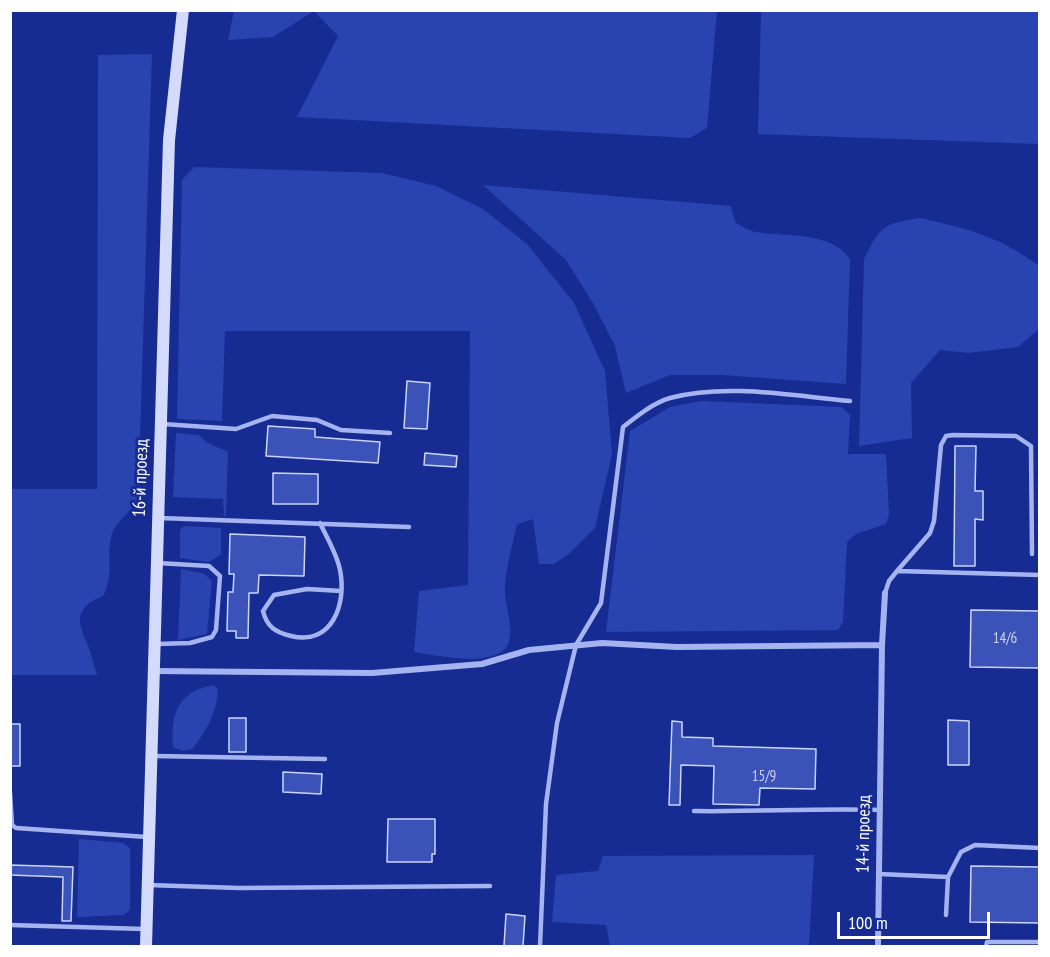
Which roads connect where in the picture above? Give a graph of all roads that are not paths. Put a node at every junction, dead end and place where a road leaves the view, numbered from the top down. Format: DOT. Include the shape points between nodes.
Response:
graph roads {
  1 [pos="183,10"];
  2 [pos="850,401"];
  3 [pos="160,424"];
  4 [pos="390,433"];
  5 [pos="157,518"];
  6 [pos="320,523"];
  7 [pos="409,527"];
  8 [pos="1032,554"];
  9 [pos="156,563"];
  10 [pos="897,571"];
  11 [pos="1040,575"];
  12 [pos="341,591"];
  13 [pos="885,593"];
  14 [pos="154,644"];
  15 [pos="576,645"];
  16 [pos="882,645"];
  17 [pos="154,671"];
  18 [pos="151,756"];
  19 [pos="325,759"];
  20 [pos="10,793"];
  21 [pos="880,810"];
  22 [pos="694,811"];
  23 [pos="149,837"];
  24 [pos="1040,848"];
  25 [pos="879,874"];
  26 [pos="948,877"];
  27 [pos="148,885"];
  28 [pos="490,886"];
  29 [pos="946,915"];
  30 [pos="10,926"];
  31 [pos="147,929"];
  32 [pos="1040,942"];
  33 [pos="146,946"];
  34 [pos="540,946"];
  35 [pos="878,946"];
  36 [pos="986,946"];
  1 -- 3 [label="street, 16-й проезд" via="169,140"];
  2 -- 15 [label="lane" via="708,393 669,398 624,427 601,603"];
  3 -- 4 [label="lane" via="236,429 272,416 317,420 341,430"];
  3 -- 5 [label="street, 16-й проезд"];
  5 -- 6 [label="lane"];
  5 -- 9 [label="street, 16-й проезд"];
  6 -- 7 [label="lane"];
  6 -- 12 [label="lane" via="340,568"];
  8 -- 10 [label="lane" via="1031,446 1016,436 953,435 946,436 941,445 930,533"];
  9 -- 14 [label="street, 16-й проезд"];
  9 -- 14 [label="lane" via="209,566 220,576 216,630 212,637 190,643"];
  10 -- 11 [label="lane"];
  10 -- 13 [label="lane"];
  12 -- 12 [label="lane" via="334,621 315,637 277,633 266,622 263,611 274,595 306,589"];
  13 -- 16 [label="street, 14-й проезд"];
  14 -- 17 [label="street, 16-й проезд"];
  15 -- 16 [label="street"];
  15 -- 17 [label="street" via="529,650 482,664 372,673"];
  15 -- 34 [label="lane" via="557,723 546,804"];
  16 -- 21 [label="street, 14-й проезд"];
  17 -- 18 [label="street, 16-й проезд"];
  18 -- 19 [label="lane"];
  18 -- 23 [label="street, 16-й проезд"];
  20 -- 23 [label="lane" via="12,825 16,828"];
  21 -- 22 [label="lane"];
  21 -- 25 [label="street, 14-й проезд"];
  23 -- 27 [label="street, 16-й проезд"];
  24 -- 26 [label="lane" via="975,845 961,852"];
  25 -- 26 [label="lane"];
  25 -- 35 [label="street, 14-й проезд"];
  26 -- 29 [label="lane"];
  27 -- 28 [label="lane"];
  27 -- 31 [label="street, 16-й проезд"];
  30 -- 31 [label="lane"];
  31 -- 33 [label="street, 16-й проезд"];
  32 -- 36 [label="lane" via="987,942"];
}
